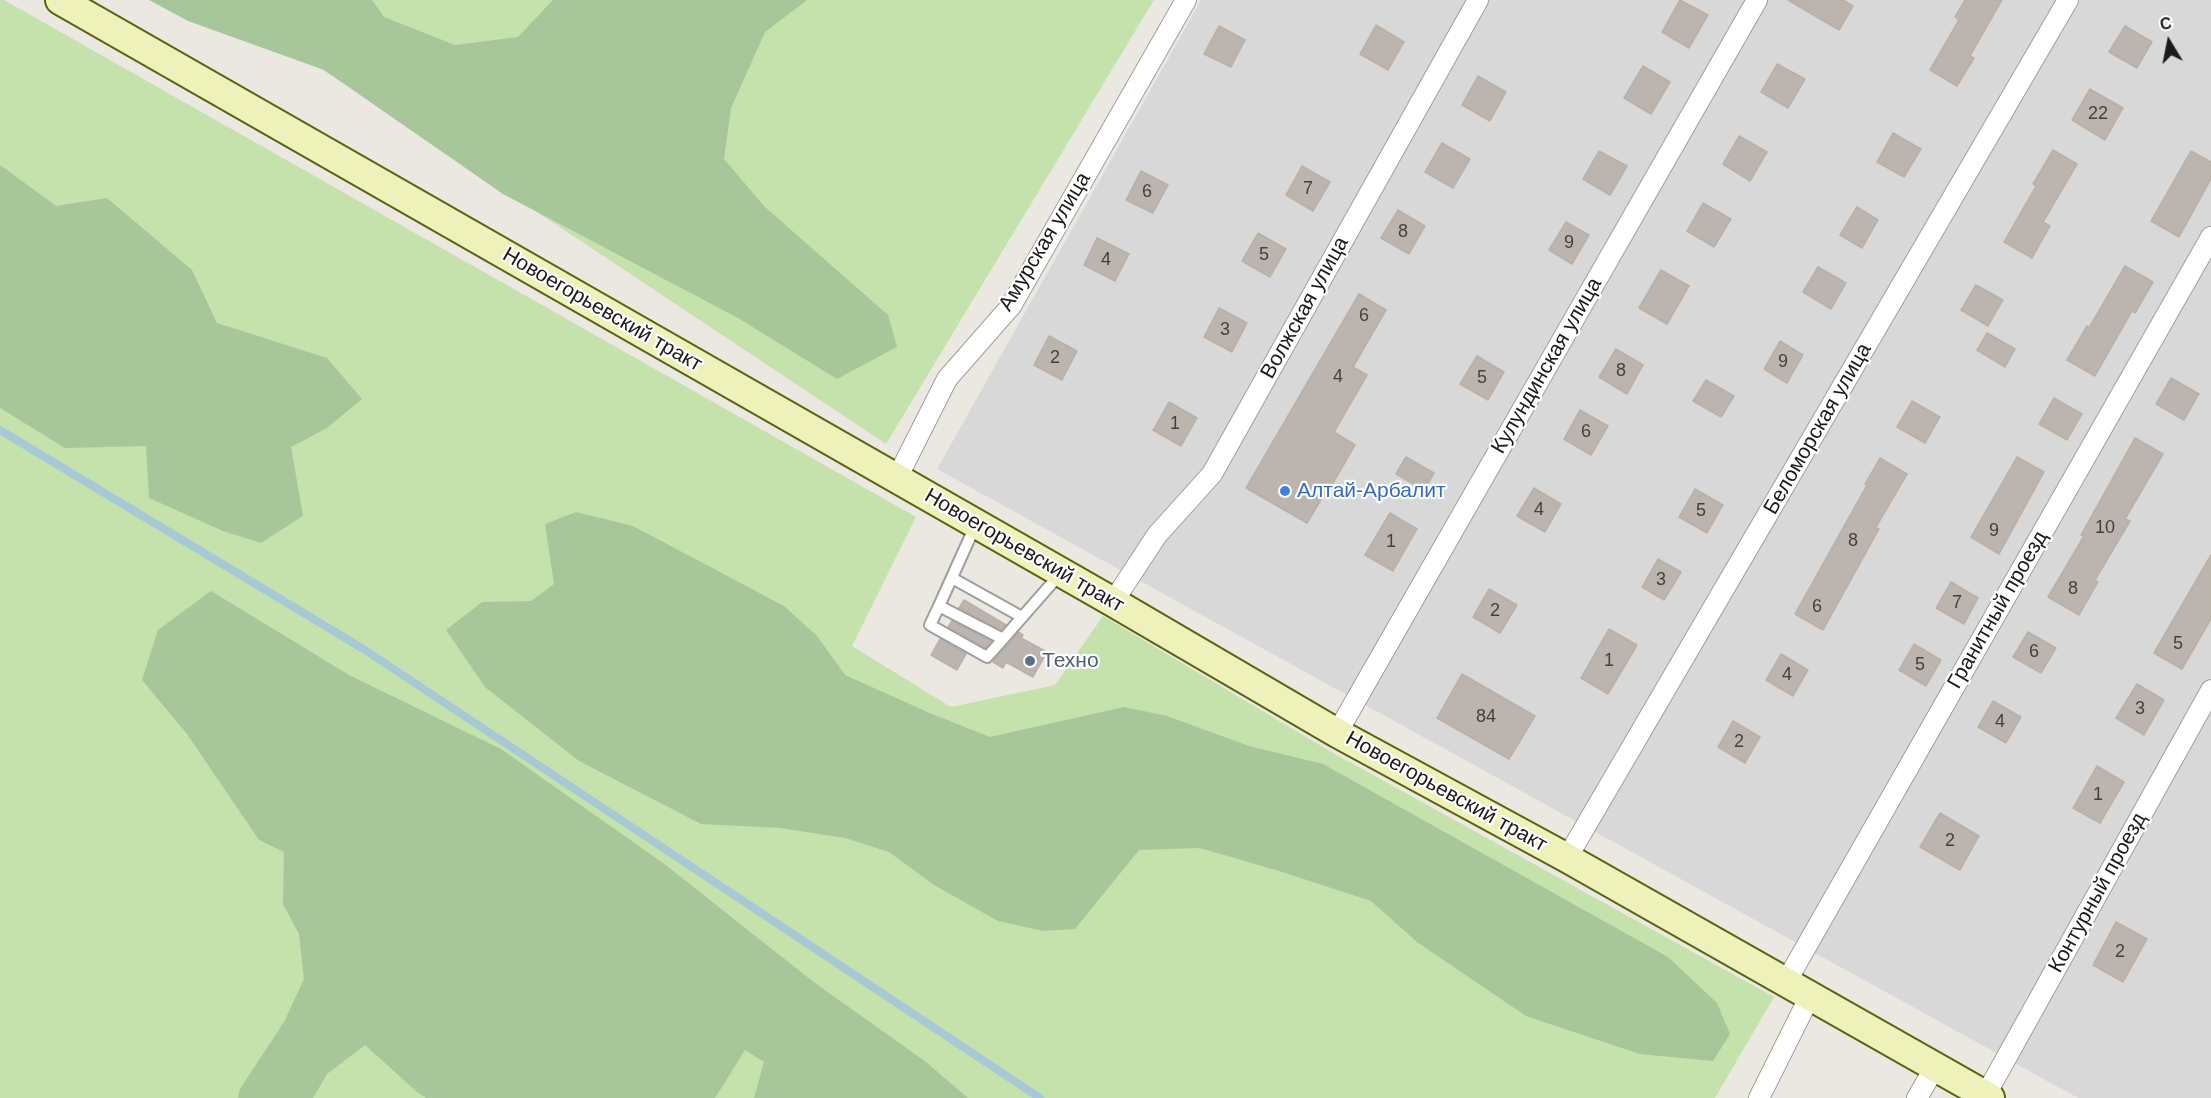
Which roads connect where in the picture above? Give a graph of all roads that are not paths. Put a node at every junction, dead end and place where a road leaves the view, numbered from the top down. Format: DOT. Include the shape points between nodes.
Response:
graph roads {
  1 [pos="60,0"];
  2 [pos="1186,0"];
  3 [pos="1478,0"];
  4 [pos="1757,0"];
  5 [pos="2068,0"];
  6 [pos="2211,237"];
  7 [pos="897,478"];
  8 [pos="976,524"];
  9 [pos="1060,573"];
  10 [pos="952,578"];
  11 [pos="1113,602"];
  12 [pos="939,606"];
  13 [pos="1022,617"];
  14 [pos="1003,639"];
  15 [pos="2211,690"];
  16 [pos="1337,733"];
  17 [pos="1568,858"];
  18 [pos="1798,989"];
  19 [pos="1935,1067"];
  20 [pos="1988,1097"];
  21 [pos="1759,1098"];
  22 [pos="1917,1098"];
  1 -- 7 [label="main road, Новоегорьевский тракт"];
  2 -- 7 [label="street, Амурская улица" via="1011,306 947,378"];
  3 -- 11 [label="street, Волжская улица" via="1212,474 1156,535"];
  4 -- 16 [label="street, Кулундинская улица"];
  5 -- 17 [label="street, Беломорская улица"];
  6 -- 18 [label="street, Гранитный проезд"];
  7 -- 8 [label="main road, Новоегорьевский тракт"];
  8 -- 9 [label="main road, Новоегорьевский тракт"];
  8 -- 10 [label="lane"];
  9 -- 11 [label="main road, Новоегорьевский тракт"];
  9 -- 13 [label="lane"];
  10 -- 12 [label="lane"];
  10 -- 13 [label="lane"];
  11 -- 16 [label="main road, Новоегорьевский тракт"];
  12 -- 14 [label="lane"];
  12 -- 14 [label="lane" via="930,625 987,657"];
  13 -- 14 [label="lane"];
  15 -- 20 [label="street, Контурный проезд"];
  16 -- 17 [label="main road, Новоегорьевский тракт"];
  17 -- 18 [label="main road, Новоегорьевский тракт"];
  18 -- 19 [label="main road, Новоегорьевский тракт"];
  18 -- 21 [label="street, Гранитный проезд"];
  19 -- 20 [label="main road, Новоегорьевский тракт"];
  19 -- 22 [label="street"];
}
